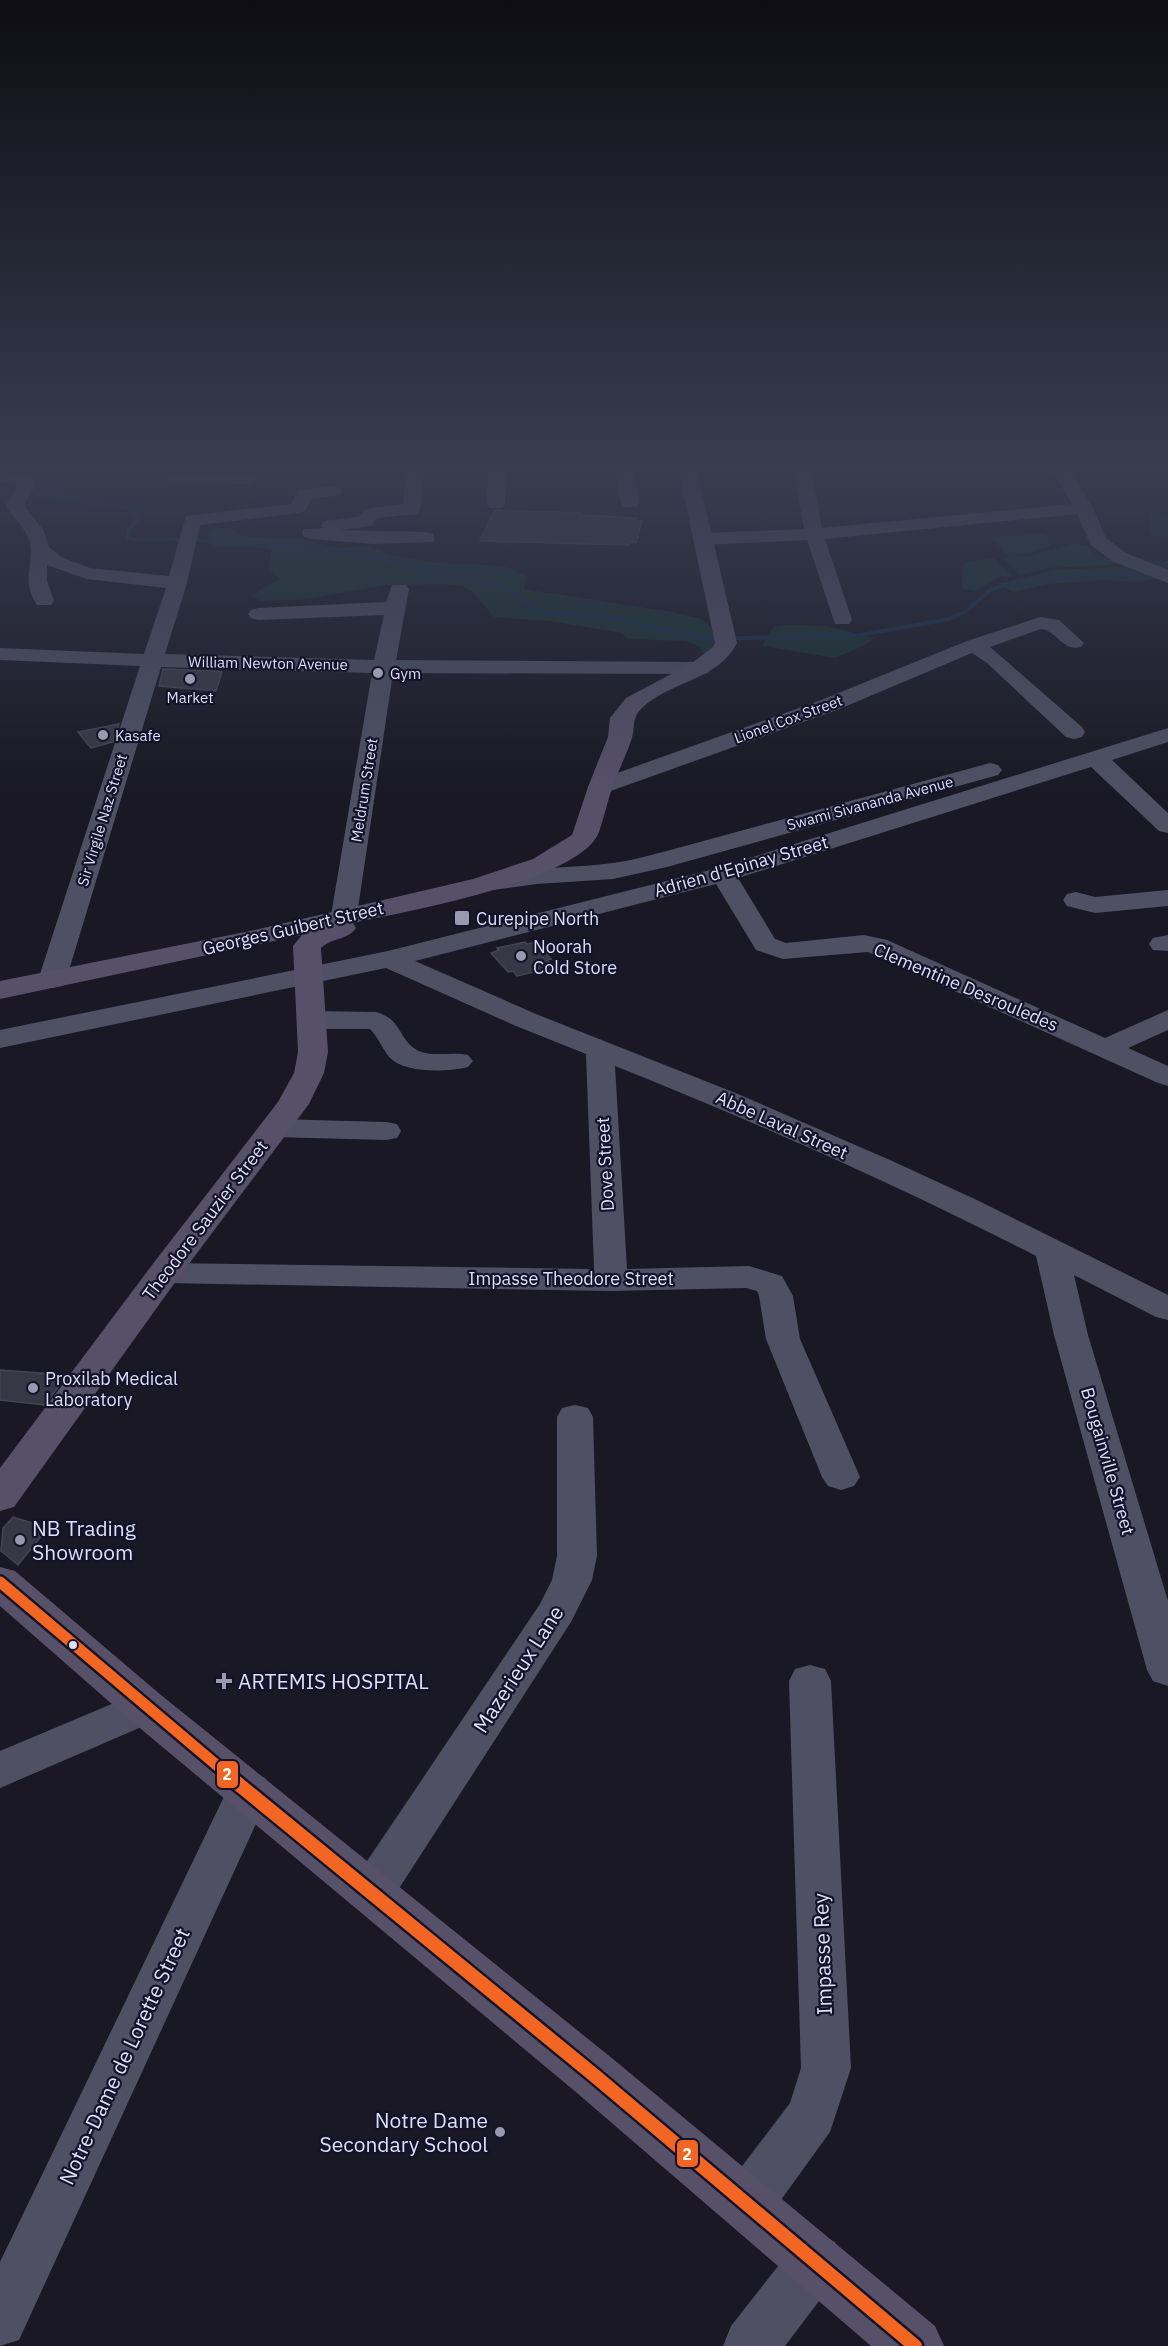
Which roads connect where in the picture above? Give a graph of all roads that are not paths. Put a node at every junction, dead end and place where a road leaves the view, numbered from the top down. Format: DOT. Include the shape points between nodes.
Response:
graph roads {
  1 [pos="36,576"];
  2 [pos="109,576"];
  3 [pos="178,576"];
  4 [pos="710,576"];
  5 [pos="828,576"];
  6 [pos="175,588"];
  7 [pos="44,601"];
  8 [pos="258,614"];
  9 [pos="842,620"];
  10 [pos="1074,642"];
  11 [pos="974,645"];
  12 [pos="0,654"];
  13 [pos="151,661"];
  14 [pos="384,665"];
  15 [pos="700,668"];
  16 [pos="607,669"];
  17 [pos="663,686"];
  18 [pos="1168,715"];
  19 [pos="1074,732"];
  20 [pos="1168,735"];
  21 [pos="1095,759"];
  22 [pos="600,787"];
  23 [pos="1168,826"];
  24 [pos="583,858"];
  25 [pos="723,874"];
  26 [pos="549,875"];
  27 [pos="481,885"];
  28 [pos="1168,898"];
  29 [pos="1076,900"];
  30 [pos="340,922"];
  31 [pos="389,959"];
  32 [pos="307,974"];
  33 [pos="52,980"];
  34 [pos="0,990"];
  35 [pos="1168,1019"];
  36 [pos="313,1020"];
  37 [pos="0,1039"];
  38 [pos="1106,1048"];
  39 [pos="600,1049"];
  40 [pos="458,1061"];
  41 [pos="1168,1077"];
  42 [pos="274,1128"];
  43 [pos="386,1131"];
  44 [pos="1052,1251"];
  45 [pos="164,1274"];
  46 [pos="611,1280"];
  47 [pos="1168,1309"];
  48 [pos="575,1417"];
  49 [pos="841,1477"];
  50 [pos="0,1497"];
  51 [pos="0,1582"];
  52 [pos="1168,1670"];
  53 [pos="810,1681"];
  54 [pos="145,1707"];
  55 [pos="0,1770"];
  56 [pos="249,1791"];
  57 [pos="371,1893"];
  58 [pos="746,2204"];
  59 [pos="816,2262"];
  60 [pos="0,2321"];
  61 [pos="750,2346"];
  62 [pos="915,2346"];
  1 -- 7 [label="street"];
  2 -- 6 [label="street"];
  3 -- 6 [label="street, Sir Virgile Naz Street"];
  4 -- 15 [label="main road" via="726,639 722,651"];
  5 -- 9 [label="street"];
  6 -- 13 [label="street, Sir Virgile Naz Street"];
  8 -- 14 [label="street, Meldrum Street" via="397,598"];
  10 -- 11 [label="street, Lionel Cox Street" via="1044,622"];
  11 -- 19 [label="street"];
  11 -- 22 [label="street, Lionel Cox Street" via="828,705"];
  12 -- 13 [label="street, William Newton Avenue"];
  13 -- 14 [label="street, William Newton Avenue"];
  13 -- 33 [label="street, Sir Virgile Naz Street"];
  14 -- 16 [label="street, William Newton Avenue"];
  14 -- 30 [label="street, Meldrum Street"];
  15 -- 16 [label="street"];
  15 -- 17 [label="main road"];
  16 -- 17 [label="street"];
  17 -- 22 [label="main road" via="634,703 622,718 620,736"];
  18 -- 24 [label="street, Swami Sivananda Avenue" via="666,859"];
  20 -- 21 [label="street, Adrien d'Epinay Street"];
  21 -- 23 [label="street"];
  21 -- 25 [label="street, Adrien d'Epinay Street"];
  22 -- 24 [label="main road" via="585,835"];
  24 -- 26 [label="main road, Georges Guibert Street"];
  24 -- 27 [label="main road, Georges Guibert Street" via="542,865"];
  25 -- 31 [label="street, Adrien d'Epinay Street"];
  25 -- 38 [label="street, Clementine Desrouledes" via="765,944 772,949 864,943 878,946"];
  26 -- 27 [label="street"];
  26 -- 30 [label="main road, Georges Guibert Street" via="502,890"];
  27 -- 30 [label="main road, Georges Guibert Street"];
  28 -- 29 [label="street" via="1095,905"];
  30 -- 32 [label="main road, Theodore Sauzier Street" via="310,941"];
  30 -- 33 [label="main road, Georges Guibert Street"];
  31 -- 32 [label="street, Adrien d'Epinay Street"];
  31 -- 39 [label="street, Abbe Laval Street"];
  32 -- 36 [label="main road, Theodore Sauzier Street"];
  32 -- 37 [label="street, Adrien d'Epinay Street"];
  33 -- 34 [label="main road, Georges Guibert Street"];
  35 -- 38 [label="street"];
  36 -- 40 [label="street" via="376,1021 384,1025 407,1056"];
  36 -- 42 [label="main road, Theodore Sauzier Street" via="309,1073 293,1104"];
  38 -- 41 [label="street, Clementine Desrouledes"];
  39 -- 44 [label="street, Abbe Laval Street" via="879,1167"];
  39 -- 46 [label="street, Dove Street"];
  42 -- 43 [label="street"];
  42 -- 45 [label="main road, Theodore Sauzier Street"];
  44 -- 47 [label="street, Abbe Laval Street"];
  44 -- 52 [label="street, Bougainville Street" via="1071,1335"];
  45 -- 46 [label="street, Impasse Theodore Street"];
  45 -- 50 [label="main road, Theodore Sauzier Street"];
  46 -- 49 [label="street, Impasse Theodore Street" via="749,1277 770,1284 776,1296 783,1339"];
  48 -- 57 [label="street, Mazerieux Lane" via="577,1556 572,1580 557,1611"];
  51 -- 54 [label="main road"];
  53 -- 58 [label="street, Impasse Rey" via="826,2068 812,2115"];
  54 -- 55 [label="street"];
  54 -- 56 [label="main road"];
  56 -- 57 [label="main road"];
  56 -- 60 [label="street, Notre-Dame de Lorette Street"];
  57 -- 58 [label="main road"];
  58 -- 59 [label="main road"];
  59 -- 61 [label="street"];
  59 -- 62 [label="main road"];
}
